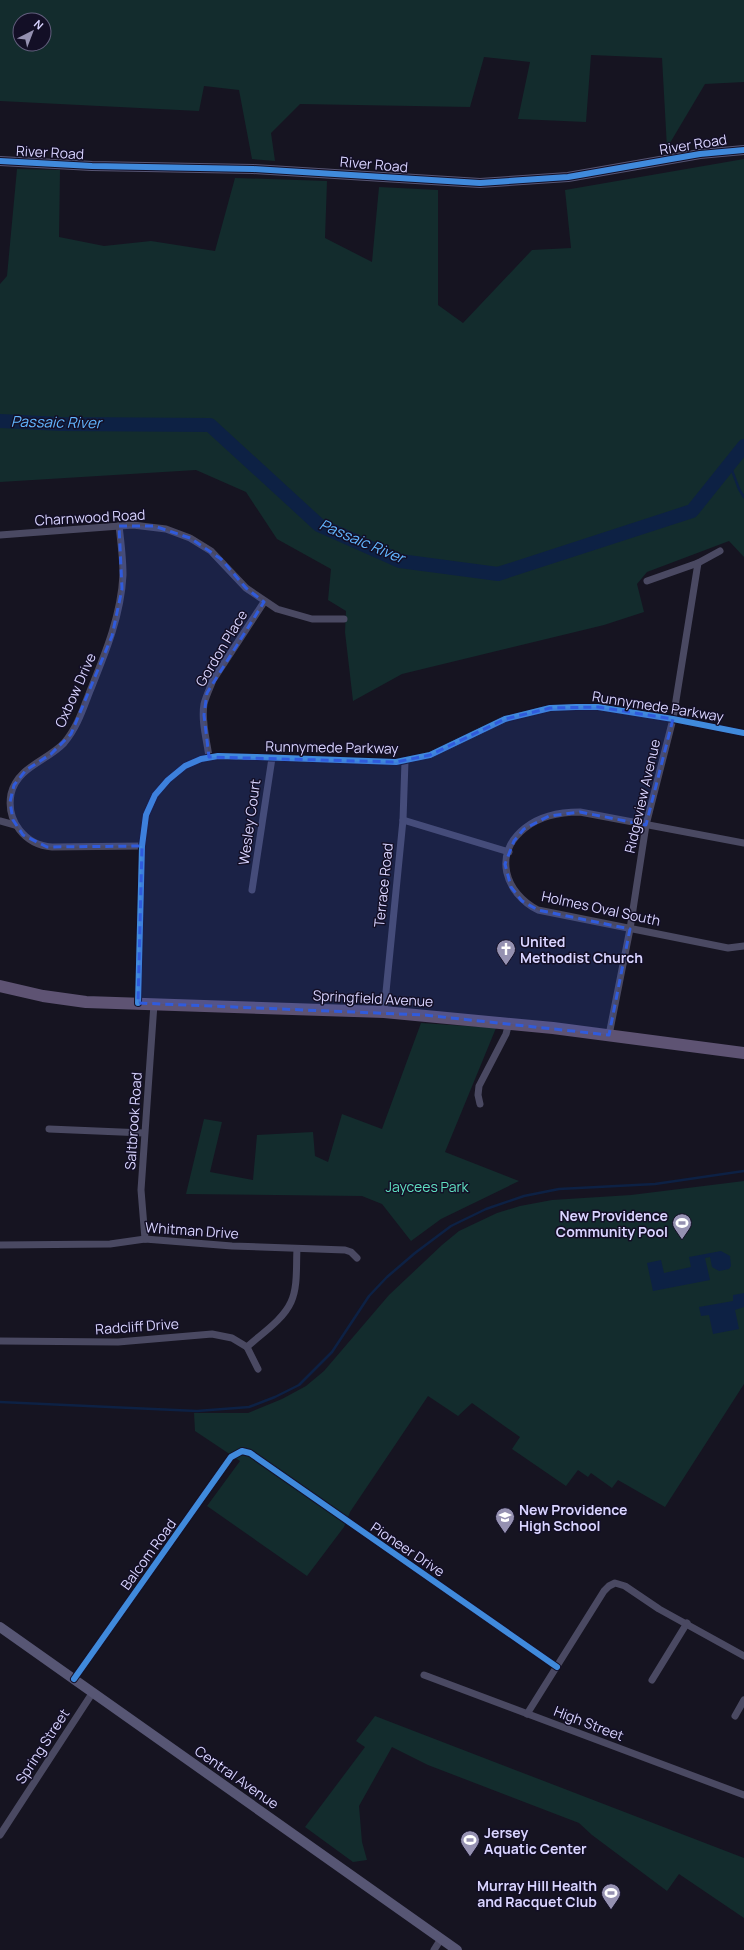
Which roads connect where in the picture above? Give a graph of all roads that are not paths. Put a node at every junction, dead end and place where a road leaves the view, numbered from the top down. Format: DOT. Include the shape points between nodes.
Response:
graph roads {
  1 [pos="744,150"];
  2 [pos="0,161"];
  3 [pos="119,526"];
  4 [pos="0,535"];
  5 [pos="720,551"];
  6 [pos="698,563"];
  7 [pos="647,581"];
  8 [pos="264,602"];
  9 [pos="344,618"];
  10 [pos="673,719"];
  11 [pos="744,733"];
  12 [pos="209,757"];
  13 [pos="272,758"];
  14 [pos="405,760"];
  15 [pos="403,820"];
  16 [pos="0,821"];
  17 [pos="15,825"];
  18 [pos="646,825"];
  19 [pos="744,843"];
  20 [pos="142,846"];
  21 [pos="508,852"];
  22 [pos="252,890"];
  23 [pos="630,929"];
  24 [pos="744,946"];
  25 [pos="0,986"];
  26 [pos="138,1003"];
  27 [pos="154,1004"];
  28 [pos="384,1012"];
  29 [pos="509,1023"];
  30 [pos="609,1035"];
  31 [pos="744,1053"];
  32 [pos="480,1104"];
  33 [pos="49,1129"];
  34 [pos="144,1133"];
  35 [pos="144,1239"];
  36 [pos="0,1245"];
  37 [pos="297,1249"];
  38 [pos="357,1258"];
  39 [pos="0,1341"];
  40 [pos="247,1347"];
  41 [pos="258,1369"];
  42 [pos="246,1451"];
  43 [pos="687,1623"];
  44 [pos="0,1627"];
  45 [pos="744,1656"];
  46 [pos="557,1667"];
  47 [pos="424,1675"];
  48 [pos="74,1679"];
  49 [pos="652,1680"];
  50 [pos="93,1692"];
  51 [pos="744,1700"];
  52 [pos="528,1714"];
  53 [pos="735,1716"];
  54 [pos="744,1795"];
  55 [pos="0,1834"];
  56 [pos="442,1939"];
  57 [pos="434,1950"];
  58 [pos="457,1950"];
  1 -- 2 [label="street, River Road" via="700,154 568,177 480,183 254,169 92,166"];
  3 -- 4 [label="street, Charnwood Road"];
  3 -- 8 [label="street, Charnwood Road" via="154,526 190,538 221,559 246,588"];
  3 -- 17 [label="street, Oxbow Drive" via="122,589 112,636 71,734 51,754 26,770 14,785 10,802"];
  5 -- 6 [label="street"];
  6 -- 7 [label="street"];
  6 -- 10 [label="street, Ridgeview Avenue"];
  8 -- 9 [label="street, Charnwood Road" via="300,617 322,620"];
  8 -- 12 [label="street, Gordon Place" via="213,680 204,704"];
  10 -- 11 [label="street, Runnymede Parkway"];
  10 -- 14 [label="street, Runnymede Parkway" via="598,707 550,708 505,719 430,755"];
  10 -- 18 [label="street, Ridgeview Avenue"];
  12 -- 13 [label="street, Runnymede Parkway"];
  12 -- 20 [label="street, Runnymede Parkway" via="179,770 156,794 146,815"];
  13 -- 14 [label="street, Runnymede Parkway" via="396,762"];
  13 -- 22 [label="street, Wesley Court"];
  14 -- 15 [label="street, Terrace Road"];
  15 -- 21 [label="street"];
  15 -- 28 [label="street, Terrace Road"];
  16 -- 17 [label="street"];
  17 -- 20 [label="street, Oxbow Drive" via="30,841 47,847"];
  18 -- 19 [label="street"];
  18 -- 21 [label="street" via="580,812 562,813 542,819 524,829"];
  18 -- 23 [label="street, Ridgeview Avenue"];
  20 -- 26 [label="street, Runnymede Parkway"];
  21 -- 23 [label="street, Holmes Oval South" via="505,864 508,879 519,897 530,906 549,913"];
  23 -- 24 [label="street, Holmes Oval South" via="728,948"];
  23 -- 30 [label="street, Ridgeview Avenue"];
  25 -- 26 [label="main road, Springfield Avenue" via="65,1000"];
  26 -- 27 [label="main road, Springfield Avenue"];
  27 -- 28 [label="main road, Springfield Avenue"];
  27 -- 34 [label="street, Saltbrook Road"];
  28 -- 29 [label="main road, Springfield Avenue"];
  29 -- 30 [label="main road, Springfield Avenue"];
  29 -- 32 [label="street" via="506,1034 479,1086"];
  30 -- 31 [label="main road, Springfield Avenue"];
  33 -- 34 [label="street"];
  34 -- 35 [label="street, Saltbrook Road" via="141,1190"];
  35 -- 36 [label="street, Whitman Drive" via="110,1244"];
  35 -- 37 [label="street, Whitman Drive"];
  37 -- 38 [label="street, Whitman Drive" via="345,1250"];
  37 -- 40 [label="street" via="291,1301 280,1317"];
  39 -- 40 [label="street, Radcliff Drive" via="118,1342 212,1334 232,1338"];
  40 -- 41 [label="street"];
  42 -- 46 [label="street, Pioneer Drive"];
  42 -- 48 [label="street, Balcom Road" via="238,1452 231,1457"];
  43 -- 45 [label="street"];
  43 -- 46 [label="street" via="659,1609 625,1586 615,1583 606,1588"];
  43 -- 49 [label="street"];
  44 -- 48 [label="street, Central Avenue"];
  46 -- 52 [label="street"];
  47 -- 52 [label="street, High Street"];
  48 -- 50 [label="street, Central Avenue"];
  50 -- 55 [label="street, Spring Street"];
  50 -- 56 [label="street, Central Avenue"];
  51 -- 53 [label="street"];
  52 -- 54 [label="street, High Street"];
  56 -- 57 [label="street"];
  56 -- 58 [label="street, Central Avenue"];
}
